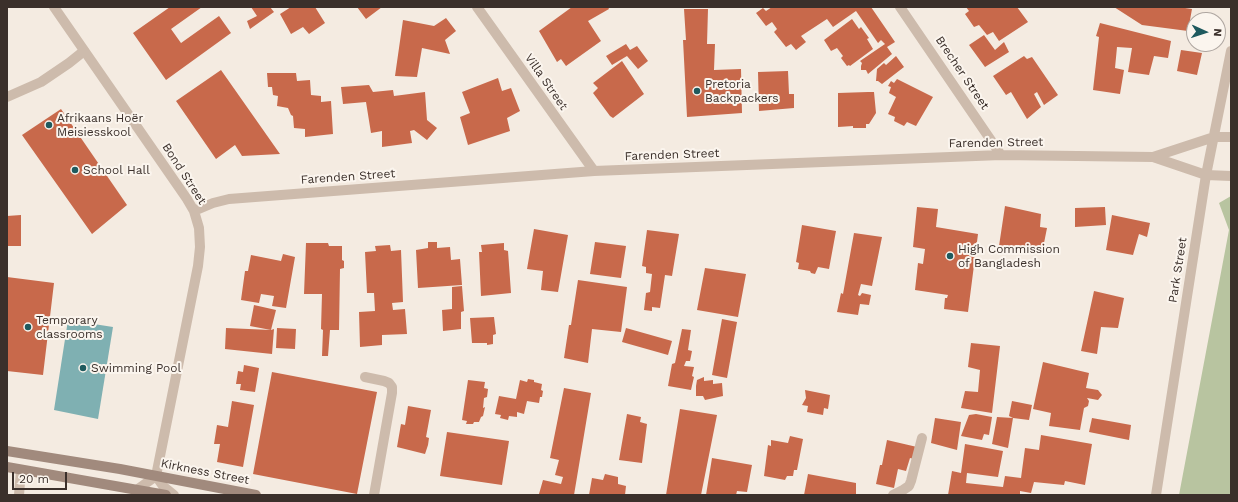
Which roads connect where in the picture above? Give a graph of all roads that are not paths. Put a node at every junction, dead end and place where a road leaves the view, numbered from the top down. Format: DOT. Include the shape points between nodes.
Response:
graph roads {
  1 [pos="54,7"];
  2 [pos="477,7"];
  3 [pos="900,7"];
  4 [pos="84,51"];
  5 [pos="1231,51"];
  6 [pos="7,97"];
  7 [pos="1214,137"];
  8 [pos="1231,137"];
  9 [pos="1001,155"];
  10 [pos="1153,157"];
  11 [pos="594,171"];
  12 [pos="1206,175"];
  13 [pos="1231,176"];
  14 [pos="194,210"];
  15 [pos="365,377"];
  16 [pos="922,438"];
  17 [pos="7,451"];
  18 [pos="7,467"];
  19 [pos="21,470"];
  20 [pos="156,476"];
  21 [pos="138,489"];
  22 [pos="19,495"];
  23 [pos="166,495"];
  24 [pos="174,495"];
  25 [pos="256,495"];
  26 [pos="374,495"];
  27 [pos="893,495"];
  28 [pos="1156,495"];
  1 -- 4 [label="street, Bond Street"];
  2 -- 11 [label="street, Villa Street"];
  3 -- 9 [label="street, Brecher Street"];
  4 -- 6 [label="street" via="41,82"];
  4 -- 14 [label="street, Bond Street"];
  5 -- 7 [label="street, Park Street"];
  7 -- 8 [label="street, Farenden Street"];
  7 -- 10 [label="street, Farenden Street"];
  7 -- 12 [label="street, Park Street"];
  9 -- 10 [label="street, Farenden Street"];
  9 -- 11 [label="street, Farenden Street"];
  10 -- 12 [label="street, Farenden Street"];
  11 -- 14 [label="street, Farenden Street" via="229,199"];
  12 -- 13 [label="street, Farenden Street"];
  12 -- 28 [label="street, Park Street"];
  14 -- 20 [label="street, Bond Street" via="200,241 198,266"];
  15 -- 26 [label="street" via="389,383 392,387"];
  16 -- 27 [label="street" via="912,481 909,486"];
  17 -- 20 [label="street, Kirkness Street"];
  18 -- 19 [label="street"];
  19 -- 21 [label="street"];
  19 -- 22 [label="street"];
  20 -- 21 [label="street"];
  20 -- 24 [label="street"];
  20 -- 25 [label="street, Kirkness Street"];
  21 -- 23 [label="street"];
}
